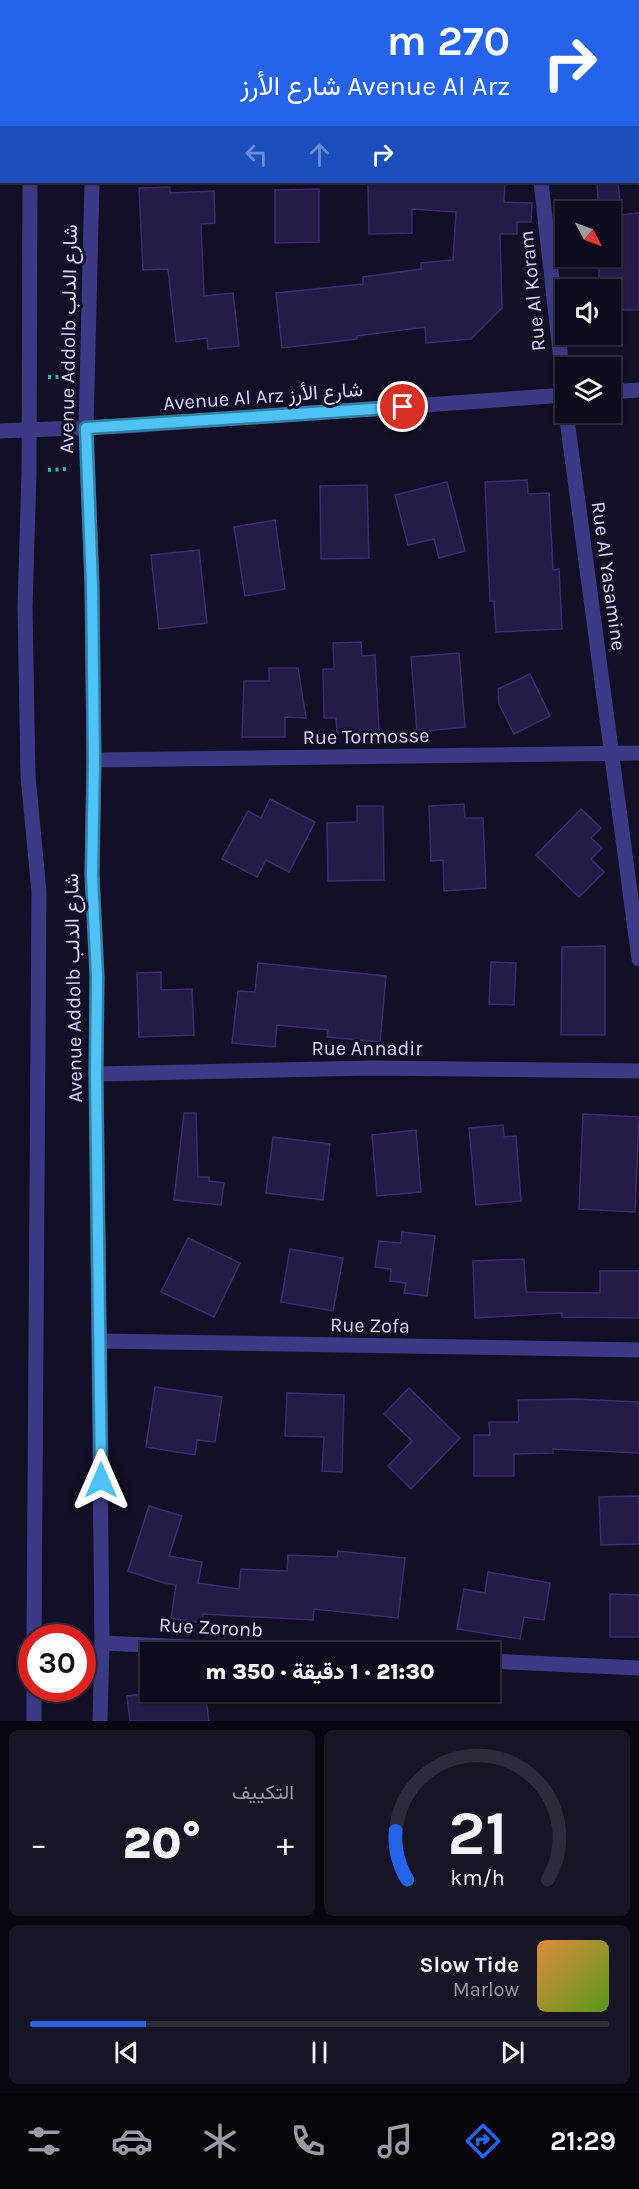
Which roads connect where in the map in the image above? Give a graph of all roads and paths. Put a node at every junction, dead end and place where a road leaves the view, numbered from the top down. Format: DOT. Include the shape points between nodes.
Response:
graph roads {
  1 [pos="30,183"];
  2 [pos="92,183"];
  3 [pos="541,183"];
  4 [pos="560,357"];
  5 [pos="87,377"];
  6 [pos="30,378"];
  7 [pos="639,390"];
  8 [pos="621,391"];
  9 [pos="555,400"];
  10 [pos="567,423"];
  11 [pos="86,428"];
  12 [pos="0,431"];
  13 [pos="29,431"];
  14 [pos="86,468"];
  15 [pos="29,472"];
  16 [pos="639,753"];
  17 [pos="612,754"];
  18 [pos="94,760"];
  19 [pos="639,959"];
  20 [pos="639,1071"];
  21 [pos="96,1074"];
  22 [pos="100,1341"];
  23 [pos="639,1350"];
  24 [pos="34,1624"];
  25 [pos="102,1643"];
  26 [pos="140,1645"];
  27 [pos="500,1662"];
  28 [pos="639,1668"];
  29 [pos="34,1702"];
  30 [pos="34,1721"];
  31 [pos="100,1721"];
  1 -- 6 [label="street, Avenue Addolb شارع الدلب"];
  2 -- 5 [label="street, Avenue Addolb شارع الدلب"];
  3 -- 4 [label="street, Rue Al Koram"];
  5 -- 6 [label="path"];
  5 -- 11 [label="street, Avenue Addolb شارع الدلب"];
  6 -- 13 [label="street, Avenue Addolb شارع الدلب"];
  7 -- 8 [label="street"];
  9 -- 11 [label="street, Avenue Al Arz شارع الأرز"];
  10 -- 17 [label="street, Rue Al Yasamine"];
  11 -- 13 [label="street, Avenue Al Arz شارع الأرز"];
  11 -- 14 [label="street, Avenue Addolb شارع الدلب"];
  12 -- 13 [label="street, Avenue Al Arz شارع الأرز"];
  13 -- 15 [label="street, Avenue Addolb شارع الدلب"];
  14 -- 15 [label="path"];
  14 -- 18 [label="street, Avenue Addolb شارع الدلب"];
  15 -- 24 [label="street, Avenue Addolb شارع الدلب" via="25,607 28,776 39,892"];
  16 -- 17 [label="street, Rue Tormosse"];
  17 -- 18 [label="street, Rue Tormosse"];
  17 -- 19 [label="street, Rue Al Yasamine"];
  18 -- 21 [label="street, Avenue Addolb شارع الدلب"];
  20 -- 21 [label="street, Rue Annadir" via="372,1068"];
  21 -- 22 [label="street, Avenue Addolb شارع الدلب"];
  22 -- 23 [label="street, Rue Zofa"];
  22 -- 25 [label="street, Avenue Addolb شارع الدلب"];
  25 -- 26 [label="street, Rue Zoronb"];
  25 -- 31 [label="street, Avenue Addolb شارع الدلب"];
  27 -- 28 [label="street"];
  29 -- 30 [label="street"];
}
